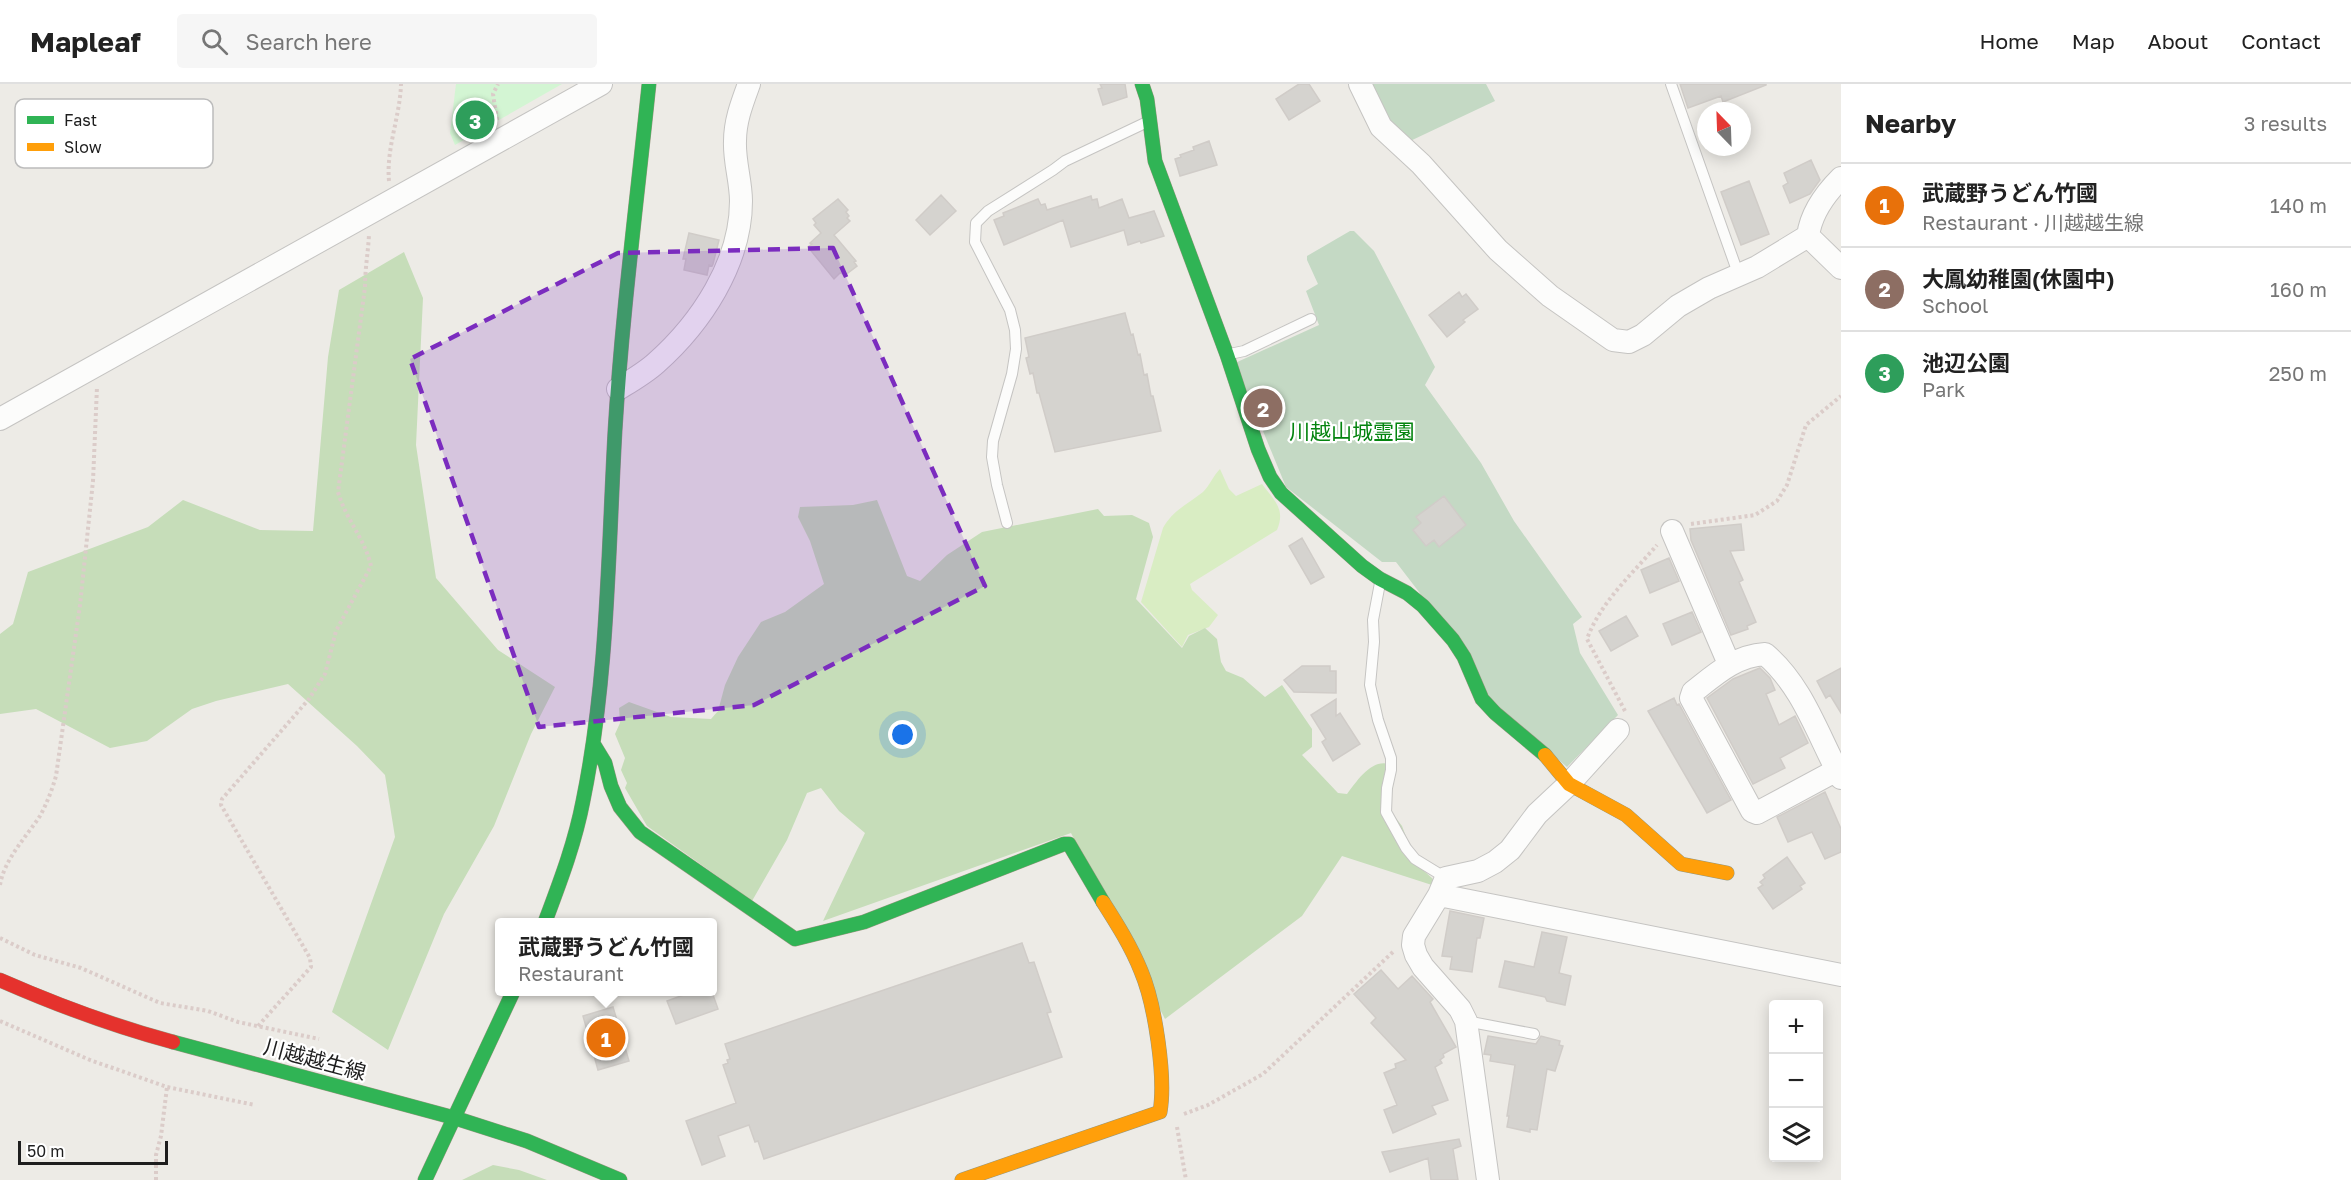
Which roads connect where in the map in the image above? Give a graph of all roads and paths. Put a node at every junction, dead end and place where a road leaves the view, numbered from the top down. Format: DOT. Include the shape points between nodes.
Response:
graph roads {
  1 [pos="401,84"];
  2 [pos="498,84"];
  3 [pos="601,84"];
  4 [pos="650,84"];
  5 [pos="749,84"];
  6 [pos="1142,84"];
  7 [pos="1360,84"];
  8 [pos="1671,84"];
  9 [pos="1148,122"];
  10 [pos="501,141"];
  11 [pos="1841,178"];
  12 [pos="390,202"];
  13 [pos="370,213"];
  14 [pos="1808,236"];
  15 [pos="1841,268"];
  16 [pos="1739,277"];
  17 [pos="1311,319"];
  18 [pos="1227,355"];
  19 [pos="95,364"];
  20 [pos="618,389"];
  21 [pos="0,418"];
  22 [pos="1007,523"];
  23 [pos="1672,531"];
  24 [pos="1380,579"];
  25 [pos="1729,664"];
  26 [pos="1618,730"];
  27 [pos="594,745"];
  28 [pos="1839,774"];
  29 [pos="1569,784"];
  30 [pos="1727,873"];
  31 [pos="0,885"];
  32 [pos="1442,886"];
  33 [pos="547,918"];
  34 [pos="1414,936"];
  35 [pos="0,938"];
  36 [pos="1841,975"];
  37 [pos="0,980"];
  38 [pos="511,996"];
  39 [pos="0,1021"];
  40 [pos="1466,1021"];
  41 [pos="258,1026"];
  42 [pos="1534,1034"];
  43 [pos="320,1039"];
  44 [pos="167,1087"];
  45 [pos="255,1105"];
  46 [pos="1160,1112"];
  47 [pos="1174,1114"];
  48 [pos="455,1118"];
  49 [pos="157,1180"];
  50 [pos="425,1180"];
  51 [pos="620,1180"];
  52 [pos="962,1180"];
  53 [pos="1186,1180"];
  54 [pos="1488,1180"];
  1 -- 12 [label="path" via="388,170"];
  2 -- 10 [label="path" via="493,94"];
  3 -- 10 [label="street"];
  4 -- 20 [label="street"];
  5 -- 20 [label="street" via="737,114 734,143 741,201 728,269 696,319 678,339 655,363"];
  6 -- 9 [label="street"];
  7 -- 16 [label="street" via="1382,127 1498,249 1550,296 1613,340 1629,342 1678,306"];
  8 -- 16 [label="lane"];
  9 -- 18 [label="street" via="1155,162"];
  9 -- 22 [label="lane" via="1065,160 976,223 975,242 1010,310 1015,330 1012,374 993,441 997,485"];
  10 -- 12 [label="street"];
  11 -- 14 [label="street" via="1816,211"];
  12 -- 13 [label="street"];
  13 -- 19 [label="street"];
  13 -- 41 [label="path" via="369,258 338,492 371,566 336,632 325,674 309,699 220,805 310,958 311,967"];
  14 -- 15 [label="street"];
  14 -- 16 [label="street"];
  17 -- 18 [label="lane" via="1244,351"];
  18 -- 24 [label="street" via="1270,477 1281,493"];
  19 -- 21 [label="street"];
  19 -- 31 [label="path" via="92,492 56,776 50,797 13,856"];
  20 -- 27 [label="street" via="606,636"];
  23 -- 25 [label="street"];
  24 -- 29 [label="street" via="1423,606 1464,657 1482,699 1546,756"];
  24 -- 32 [label="lane" via="1373,620 1370,684 1391,758 1386,812 1406,848"];
  25 -- 28 [label="street" via="1766,654 1781,667"];
  25 -- 28 [label="street" via="1693,692 1691,698 1752,811 1757,813"];
  26 -- 29 [label="street"];
  27 -- 33 [label="street" via="575,831"];
  27 -- 46 [label="street" via="620,807 640,832 795,939 864,922 1069,844 1142,973 1157,1035 1163,1095"];
  29 -- 30 [label="street" via="1626,815 1681,864"];
  29 -- 32 [label="street" via="1537,814 1510,850 1478,871"];
  32 -- 34 [label="street"];
  32 -- 36 [label="street"];
  34 -- 40 [label="street" via="1416,955 1423,967"];
  34 -- 47 [label="path" via="1263,1074 1208,1105"];
  35 -- 41 [label="path" via="160,1003 208,1011"];
  37 -- 48 [label="street, 川越越生線" via="120,1028"];
  38 -- 48 [label="street"];
  39 -- 44 [label="path" via="90,1060"];
  40 -- 42 [label="lane"];
  40 -- 54 [label="street"];
  41 -- 43 [label="path"];
  44 -- 45 [label="path"];
  44 -- 49 [label="path" via="156,1155"];
  46 -- 47 [label="path"];
  46 -- 52 [label="street"];
  47 -- 53 [label="path"];
  48 -- 50 [label="street"];
  48 -- 51 [label="street, 川越越生線" via="527,1141"];
}
